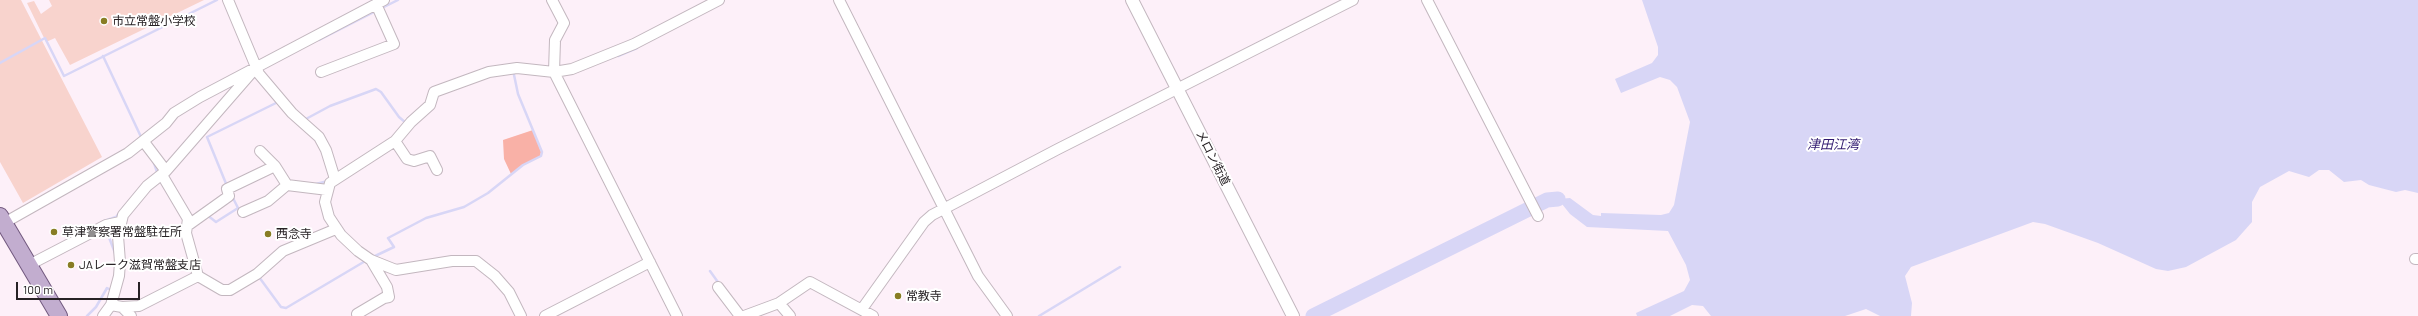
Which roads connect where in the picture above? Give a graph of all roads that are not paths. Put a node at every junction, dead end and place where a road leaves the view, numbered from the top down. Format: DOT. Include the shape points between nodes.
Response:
graph roads {
  1 [pos="228,0"];
  2 [pos="552,0"];
  3 [pos="719,0"];
  4 [pos="838,0"];
  5 [pos="1132,0"];
  6 [pos="1353,0"];
  7 [pos="1427,0"];
  8 [pos="379,6"];
  9 [pos="256,67"];
  10 [pos="321,72"];
  11 [pos="554,72"];
  12 [pos="1177,89"];
  13 [pos="395,141"];
  14 [pos="144,142"];
  15 [pos="260,151"];
  16 [pos="275,166"];
  17 [pos="437,170"];
  18 [pos="164,173"];
  19 [pos="335,179"];
  20 [pos="287,185"];
  21 [pos="328,190"];
  22 [pos="944,208"];
  23 [pos="243,212"];
  24 [pos="1538,216"];
  25 [pos="2,220"];
  26 [pos="120,222"];
  27 [pos="187,226"];
  28 [pos="336,229"];
  29 [pos="371,260"];
  30 [pos="650,262"];
  31 [pos="29,265"];
  32 [pos="198,276"];
  33 [pos="718,287"];
  34 [pos="779,303"];
  35 [pos="111,305"];
  36 [pos="122,307"];
  37 [pos="862,309"];
  38 [pos="358,314"];
  39 [pos="59,316"];
  40 [pos="103,316"];
  41 [pos="131,316"];
  42 [pos="521,316"];
  43 [pos="545,316"];
  44 [pos="677,316"];
  45 [pos="740,316"];
  46 [pos="744,316"];
  47 [pos="790,316"];
  48 [pos="873,316"];
  49 [pos="1007,316"];
  50 [pos="1294,316"];
  1 -- 9 [label="street"];
  2 -- 11 [label="street" via="564,23 555,40"];
  3 -- 11 [label="street" via="634,44 572,69"];
  4 -- 22 [label="street"];
  5 -- 12 [label="street, メロン街道"];
  6 -- 12 [label="street"];
  7 -- 24 [label="street"];
  8 -- 9 [label="street"];
  8 -- 10 [label="street" via="394,44"];
  9 -- 14 [label="street" via="174,113"];
  9 -- 18 [label="street"];
  9 -- 19 [label="street" via="292,114 319,137"];
  11 -- 13 [label="street" via="517,68 489,72 434,92 430,105"];
  11 -- 30 [label="street"];
  12 -- 22 [label="street"];
  12 -- 50 [label="street, メロン街道"];
  13 -- 17 [label="street" via="407,159 414,161 430,156"];
  13 -- 19 [label="street"];
  14 -- 18 [label="street"];
  14 -- 25 [label="street"];
  15 -- 16 [label="street"];
  16 -- 20 [label="street"];
  16 -- 27 [label="street" via="227,189 230,196"];
  18 -- 26 [label="street" via="136,198"];
  18 -- 27 [label="street" via="188,218"];
  19 -- 21 [label="street"];
  20 -- 21 [label="street"];
  20 -- 23 [label="street" via="268,201"];
  21 -- 28 [label="street" via="326,209"];
  22 -- 37 [label="street" via="924,222"];
  22 -- 49 [label="street" via="978,276"];
  25 -- 31 [label="main road"];
  26 -- 31 [label="street" via="106,225"];
  26 -- 35 [label="street" via="120,262"];
  27 -- 32 [label="street" via="186,232"];
  28 -- 29 [label="street" via="352,246"];
  28 -- 32 [label="street" via="283,251 257,274 230,290 222,290"];
  29 -- 38 [label="street" via="388,287 389,297"];
  29 -- 42 [label="street" via="388,268 405,270 452,262 476,261 495,276 509,292"];
  30 -- 43 [label="street"];
  30 -- 44 [label="street"];
  31 -- 39 [label="main road"];
  32 -- 36 [label="street" via="139,306"];
  33 -- 45 [label="street"];
  34 -- 37 [label="street" via="810,282"];
  34 -- 46 [label="street"];
  34 -- 47 [label="street"];
  35 -- 36 [label="street"];
  35 -- 40 [label="street"];
  36 -- 41 [label="street"];
  37 -- 48 [label="street"];
}
